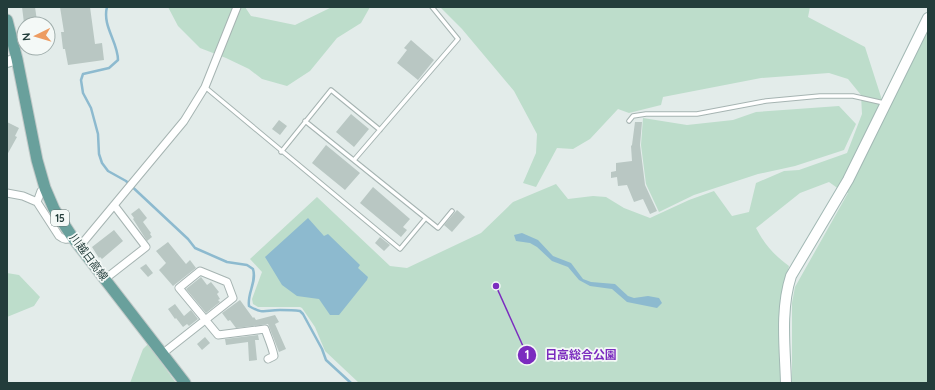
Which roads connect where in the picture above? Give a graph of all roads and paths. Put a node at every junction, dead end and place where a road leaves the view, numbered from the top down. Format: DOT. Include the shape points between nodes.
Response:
graph roads {
  1 [pos="237,7"];
  2 [pos="432,7"];
  3 [pos="928,18"];
  4 [pos="7,20"];
  5 [pos="12,61"];
  6 [pos="205,87"];
  7 [pos="886,104"];
  8 [pos="629,120"];
  9 [pos="305,121"];
  10 [pos="380,130"];
  11 [pos="281,152"];
  12 [pos="354,160"];
  13 [pos="45,188"];
  14 [pos="7,193"];
  15 [pos="37,202"];
  16 [pos="114,205"];
  17 [pos="452,211"];
  18 [pos="425,219"];
  19 [pos="77,242"];
  20 [pos="105,279"];
  21 [pos="205,320"];
  22 [pos="162,354"];
  23 [pos="268,359"];
  24 [pos="185,383"];
  25 [pos="786,383"];
  1 -- 6 [label="street"];
  2 -- 10 [label="lane" via="458,39"];
  3 -- 7 [label="street"];
  4 -- 5 [label="main road, 川越日高線 / 15"];
  5 -- 13 [label="main road, 川越日高線 / 15"];
  6 -- 11 [label="lane"];
  6 -- 16 [label="street" via="184,121"];
  7 -- 8 [label="lane" via="853,96 820,96 766,101 697,114 646,114 633,116"];
  7 -- 25 [label="street" via="787,289 784,303"];
  9 -- 10 [label="lane" via="331,90"];
  9 -- 11 [label="lane"];
  9 -- 12 [label="lane"];
  10 -- 12 [label="lane"];
  11 -- 18 [label="lane" via="400,249"];
  12 -- 18 [label="lane"];
  13 -- 15 [label="street"];
  13 -- 19 [label="main road, 川越日高線 / 15" via="54,209"];
  14 -- 15 [label="street"];
  15 -- 19 [label="street" via="59,236"];
  16 -- 19 [label="street"];
  16 -- 20 [label="street" via="146,247"];
  17 -- 18 [label="lane" via="438,228"];
  19 -- 20 [label="main road, 川越日高線 / 15"];
  20 -- 22 [label="main road, 川越日高線 / 15"];
  21 -- 21 [label="street" via="233,298 227,282 200,271 179,288"];
  21 -- 22 [label="street"];
  21 -- 23 [label="street" via="218,335 265,329 274,356"];
  22 -- 24 [label="main road, 川越日高線 / 15"];
}
